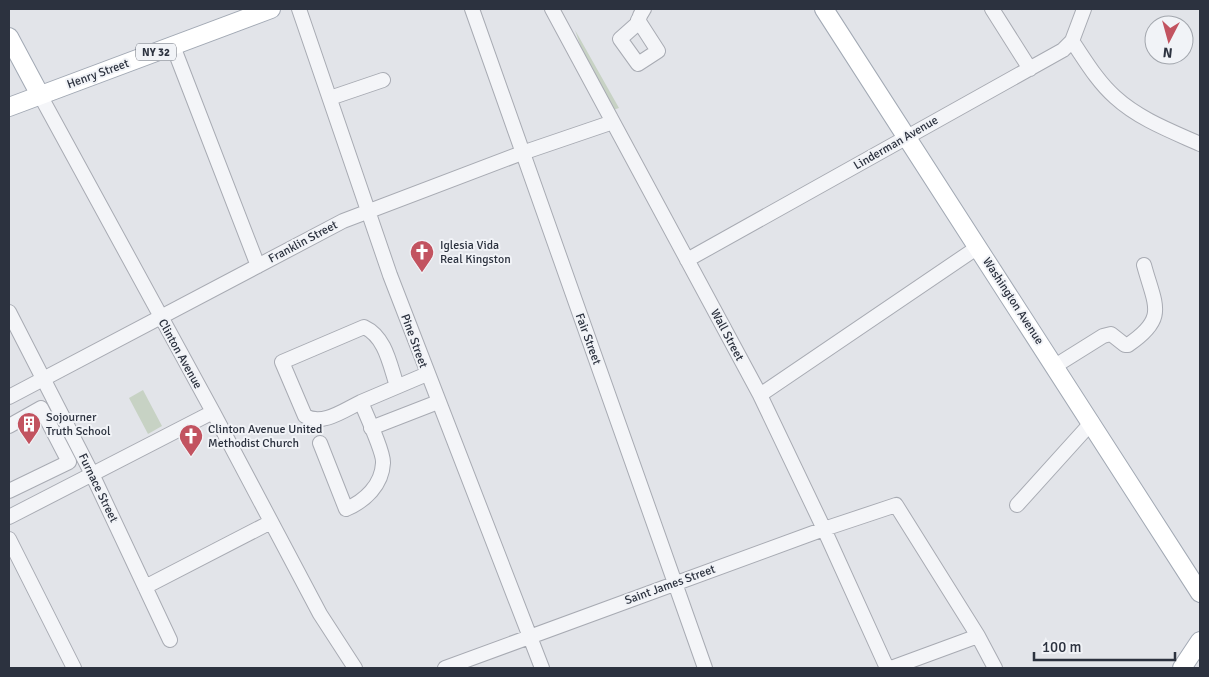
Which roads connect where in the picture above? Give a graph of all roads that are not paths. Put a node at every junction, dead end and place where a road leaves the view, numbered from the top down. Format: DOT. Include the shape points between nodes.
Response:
graph roads {
  1 [pos="271,9"];
  2 [pos="299,9"];
  3 [pos="472,9"];
  4 [pos="552,9"];
  5 [pos="824,9"];
  6 [pos="992,9"];
  7 [pos="1084,9"];
  8 [pos="9,37"];
  9 [pos="1072,41"];
  10 [pos="173,46"];
  11 [pos="1030,69"];
  12 [pos="383,80"];
  13 [pos="40,96"];
  14 [pos="330,98"];
  15 [pos="9,107"];
  16 [pos="613,122"];
  17 [pos="907,138"];
  18 [pos="1200,144"];
  19 [pos="522,153"];
  20 [pos="368,210"];
  21 [pos="978,247"];
  22 [pos="687,260"];
  23 [pos="1144,265"];
  24 [pos="258,266"];
  25 [pos="9,312"];
  26 [pos="160,317"];
  27 [pos="1055,366"];
  28 [pos="427,374"];
  29 [pos="43,379"];
  30 [pos="397,386"];
  31 [pos="760,395"];
  32 [pos="9,397"];
  33 [pos="361,402"];
  34 [pos="438,402"];
  35 [pos="213,412"];
  36 [pos="1092,422"];
  37 [pos="9,426"];
  38 [pos="371,428"];
  39 [pos="320,444"];
  40 [pos="92,474"];
  41 [pos="9,491"];
  42 [pos="1017,505"];
  43 [pos="9,517"];
  44 [pos="271,522"];
  45 [pos="824,529"];
  46 [pos="9,539"];
  47 [pos="675,583"];
  48 [pos="145,587"];
  49 [pos="1200,593"];
  50 [pos="530,636"];
  51 [pos="978,636"];
  52 [pos="170,640"];
  53 [pos="1200,641"];
  54 [pos="74,668"];
  55 [pos="355,668"];
  56 [pos="445,668"];
  57 [pos="542,668"];
  58 [pos="705,668"];
  59 [pos="887,668"];
  60 [pos="891,668"];
  61 [pos="995,668"];
  62 [pos="1182,668"];
  1 -- 10 [label="main road, Henry Street / NY 32"];
  2 -- 14 [label="street, Pine Street"];
  3 -- 19 [label="street, Fair Street"];
  4 -- 16 [label="street, Wall Street"];
  5 -- 17 [label="main road, Washington Avenue"];
  6 -- 11 [label="street"];
  7 -- 9 [label="street"];
  8 -- 13 [label="main road, Clinton Avenue"];
  9 -- 11 [label="street, Linderman Avenue"];
  9 -- 18 [label="street" via="1100,82 1123,104 1150,121"];
  10 -- 13 [label="main road, Henry Street / NY 32"];
  10 -- 24 [label="street"];
  11 -- 17 [label="street, Linderman Avenue"];
  12 -- 14 [label="street"];
  13 -- 15 [label="main road, Henry Street / NY 32"];
  13 -- 26 [label="street, Clinton Avenue"];
  14 -- 20 [label="street, Pine Street"];
  16 -- 19 [label="street, Franklin Street"];
  16 -- 22 [label="street, Wall Street"];
  17 -- 21 [label="main road, Washington Avenue"];
  17 -- 22 [label="street, Linderman Avenue"];
  19 -- 20 [label="street, Franklin Street"];
  19 -- 47 [label="street, Fair Street"];
  20 -- 24 [label="street, Franklin Street"];
  20 -- 28 [label="street, Pine Street"];
  21 -- 27 [label="main road, Washington Avenue"];
  21 -- 31 [label="street"];
  22 -- 31 [label="street, Wall Street"];
  23 -- 27 [label="street" via="1157,315 1151,326 1128,345 1111,334 1103,336"];
  24 -- 26 [label="street, Franklin Street"];
  25 -- 29 [label="street, Furnace Street"];
  26 -- 29 [label="street, Franklin Street"];
  26 -- 35 [label="street, Clinton Avenue"];
  27 -- 36 [label="main road, Washington Avenue"];
  28 -- 30 [label="street"];
  28 -- 34 [label="street, Pine Street"];
  29 -- 32 [label="street, Franklin Street"];
  29 -- 40 [label="street, Furnace Street"];
  30 -- 33 [label="street"];
  30 -- 33 [label="street" via="382,343 373,331 364,327 282,362 305,416 313,421"];
  31 -- 45 [label="street, Wall Street"];
  33 -- 38 [label="street"];
  34 -- 38 [label="street"];
  34 -- 50 [label="street, Pine Street"];
  35 -- 40 [label="street"];
  35 -- 44 [label="street, Clinton Avenue"];
  36 -- 42 [label="street"];
  36 -- 49 [label="main road, Washington Avenue"];
  37 -- 41 [label="street" via="41,408 69,462"];
  38 -- 39 [label="street" via="384,463 375,489 359,504 346,509"];
  40 -- 43 [label="street"];
  40 -- 48 [label="street, Furnace Street"];
  44 -- 48 [label="street"];
  44 -- 55 [label="street, Clinton Avenue" via="320,614"];
  45 -- 47 [label="street, Saint James Street"];
  45 -- 51 [label="street, Saint James Street" via="896,505"];
  45 -- 59 [label="street, Wall Street"];
  46 -- 54 [label="street"];
  47 -- 50 [label="street, Saint James Street"];
  47 -- 58 [label="street, Fair Street"];
  48 -- 52 [label="street, Furnace Street"];
  50 -- 56 [label="street, Saint James Street"];
  50 -- 57 [label="street, Pine Street"];
  51 -- 60 [label="street"];
  51 -- 61 [label="street"];
  53 -- 62 [label="main road"];
}
